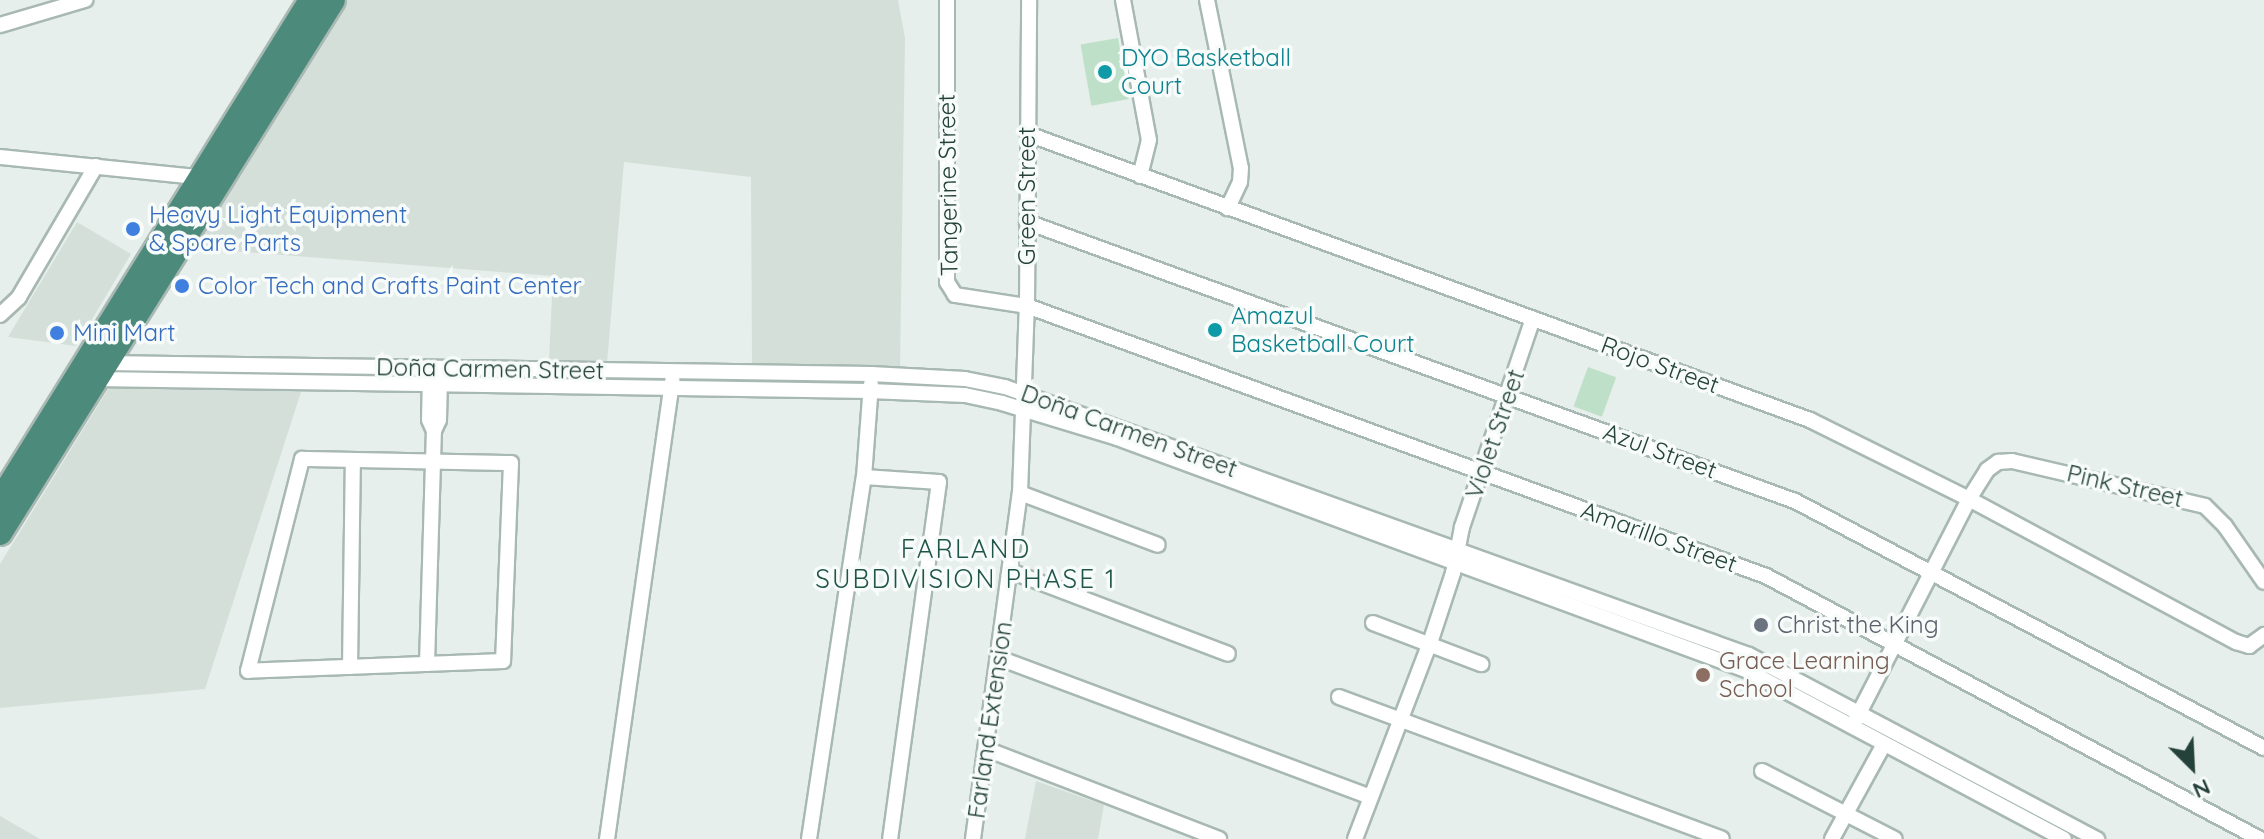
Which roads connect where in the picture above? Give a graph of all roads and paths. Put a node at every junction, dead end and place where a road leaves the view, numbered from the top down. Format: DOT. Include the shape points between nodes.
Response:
graph roads {
  1 [pos="85,0"];
  2 [pos="947,0"];
  3 [pos="1029,0"];
  4 [pos="1123,0"];
  5 [pos="1207,0"];
  6 [pos="323,1"];
  7 [pos="0,25"];
  8 [pos="1028,134"];
  9 [pos="0,157"];
  10 [pos="96,166"];
  11 [pos="1140,176"];
  12 [pos="210,178"];
  13 [pos="1228,208"];
  14 [pos="1027,222"];
  15 [pos="1027,306"];
  16 [pos="0,315"];
  17 [pos="1533,319"];
  18 [pos="91,371"];
  19 [pos="674,372"];
  20 [pos="871,374"];
  21 [pos="435,376"];
  22 [pos="671,388"];
  23 [pos="870,391"];
  24 [pos="1025,393"];
  25 [pos="1509,396"];
  26 [pos="1024,409"];
  27 [pos="353,460"];
  28 [pos="433,462"];
  29 [pos="1208,464"];
  30 [pos="1482,474"];
  31 [pos="864,477"];
  32 [pos="1020,493"];
  33 [pos="1969,499"];
  34 [pos="0,501"];
  35 [pos="0,533"];
  36 [pos="1158,545"];
  37 [pos="1456,555"];
  38 [pos="1010,571"];
  39 [pos="1933,571"];
  40 [pos="2264,582"];
  41 [pos="1373,623"];
  42 [pos="2264,635"];
  43 [pos="1430,643"];
  44 [pos="1895,644"];
  45 [pos="1228,654"];
  46 [pos="999,658"];
  47 [pos="427,664"];
  48 [pos="1481,664"];
  49 [pos="350,667"];
  50 [pos="1339,697"];
  51 [pos="1856,720"];
  52 [pos="1400,721"];
  53 [pos="1884,744"];
  54 [pos="2264,748"];
  55 [pos="986,749"];
  56 [pos="1762,771"];
  57 [pos="1369,796"];
  58 [pos="1847,814"];
  59 [pos="607,839"];
  60 [pos="809,839"];
  61 [pos="890,839"];
  62 [pos="973,839"];
  63 [pos="1219,839"];
  64 [pos="1355,839"];
  65 [pos="1722,839"];
  66 [pos="1832,839"];
  67 [pos="1895,839"];
  68 [pos="2064,839"];
  69 [pos="2097,839"];
  70 [pos="2260,839"];
  1 -- 7 [label="street"];
  2 -- 15 [label="street, Tangerine Street" via="947,282 960,298"];
  3 -- 8 [label="street, Green Street"];
  4 -- 11 [label="street" via="1149,140"];
  5 -- 13 [label="street" via="1241,168"];
  6 -- 12 [label="highway"];
  8 -- 11 [label="street, Rojo Street"];
  8 -- 14 [label="street, Green Street"];
  9 -- 10 [label="street"];
  10 -- 12 [label="street"];
  10 -- 16 [label="street" via="19,297"];
  11 -- 13 [label="street, Rojo Street"];
  12 -- 18 [label="highway"];
  13 -- 17 [label="street, Rojo Street"];
  14 -- 15 [label="street, Green Street"];
  14 -- 25 [label="street, Azul Street"];
  15 -- 24 [label="street, Green Street"];
  15 -- 30 [label="street, Amarillo Street"];
  17 -- 25 [label="street, Violet Street"];
  17 -- 33 [label="street, Rojo Street" via="1810,420"];
  18 -- 21 [label="street, Doña Carmen Street"];
  18 -- 34 [label="highway"];
  18 -- 35 [label="highway"];
  19 -- 20 [label="street, Doña Carmen Street"];
  19 -- 21 [label="street, Doña Carmen Street"];
  19 -- 22 [label="street"];
  20 -- 23 [label="street"];
  20 -- 24 [label="street, Doña Carmen Street" via="965,379"];
  21 -- 22 [label="street, Doña Carmen Street"];
  21 -- 28 [label="street" via="439,420"];
  22 -- 23 [label="street, Doña Carmen Street"];
  22 -- 59 [label="street"];
  23 -- 26 [label="street, Doña Carmen Street" via="965,395"];
  23 -- 31 [label="street"];
  24 -- 26 [label="street, Green Street"];
  24 -- 29 [label="street, Doña Carmen Street"];
  25 -- 30 [label="street, Violet Street"];
  25 -- 39 [label="street, Azul Street" via="1795,501"];
  26 -- 29 [label="street, Doña Carmen Street"];
  26 -- 32 [label="street, Farland Extension"];
  27 -- 28 [label="street"];
  27 -- 49 [label="street"];
  27 -- 49 [label="street" via="302,459 248,671"];
  28 -- 47 [label="street"];
  28 -- 47 [label="street" via="511,463 503,661"];
  29 -- 37 [label="street, Doña Carmen Street"];
  30 -- 37 [label="street, Violet Street"];
  30 -- 44 [label="street, Amarillo Street" via="1766,576"];
  31 -- 60 [label="street"];
  31 -- 61 [label="street" via="939,482"];
  32 -- 36 [label="street"];
  32 -- 38 [label="street, Farland Extension"];
  33 -- 39 [label="street"];
  33 -- 40 [label="street, Pink Street" via="1987,470 2012,461 2205,506"];
  33 -- 42 [label="street, Rojo Street" via="2236,642 2249,646"];
  37 -- 43 [label="street, Violet Street"];
  37 -- 51 [label="street, Doña Carmen Street" via="1723,652"];
  38 -- 45 [label="street"];
  38 -- 46 [label="street, Farland Extension"];
  39 -- 44 [label="street"];
  39 -- 54 [label="street, Azul Street"];
  41 -- 43 [label="street"];
  43 -- 48 [label="street"];
  43 -- 52 [label="street, Violet Street"];
  44 -- 51 [label="street"];
  44 -- 70 [label="street, Amarillo Street"];
  46 -- 55 [label="street, Farland Extension"];
  46 -- 57 [label="street"];
  47 -- 49 [label="street"];
  50 -- 52 [label="street"];
  51 -- 53 [label="street, Doña Carmen Street"];
  51 -- 69 [label="street, Doña Carmen Street"];
  52 -- 57 [label="street, Violet Street"];
  52 -- 65 [label="street"];
  53 -- 58 [label="street"];
  53 -- 68 [label="street, Doña Carmen Street"];
  55 -- 62 [label="street, Farland Extension"];
  55 -- 63 [label="street"];
  56 -- 58 [label="street"];
  57 -- 64 [label="street, Violet Street"];
  58 -- 66 [label="street"];
  58 -- 67 [label="street"];
}
